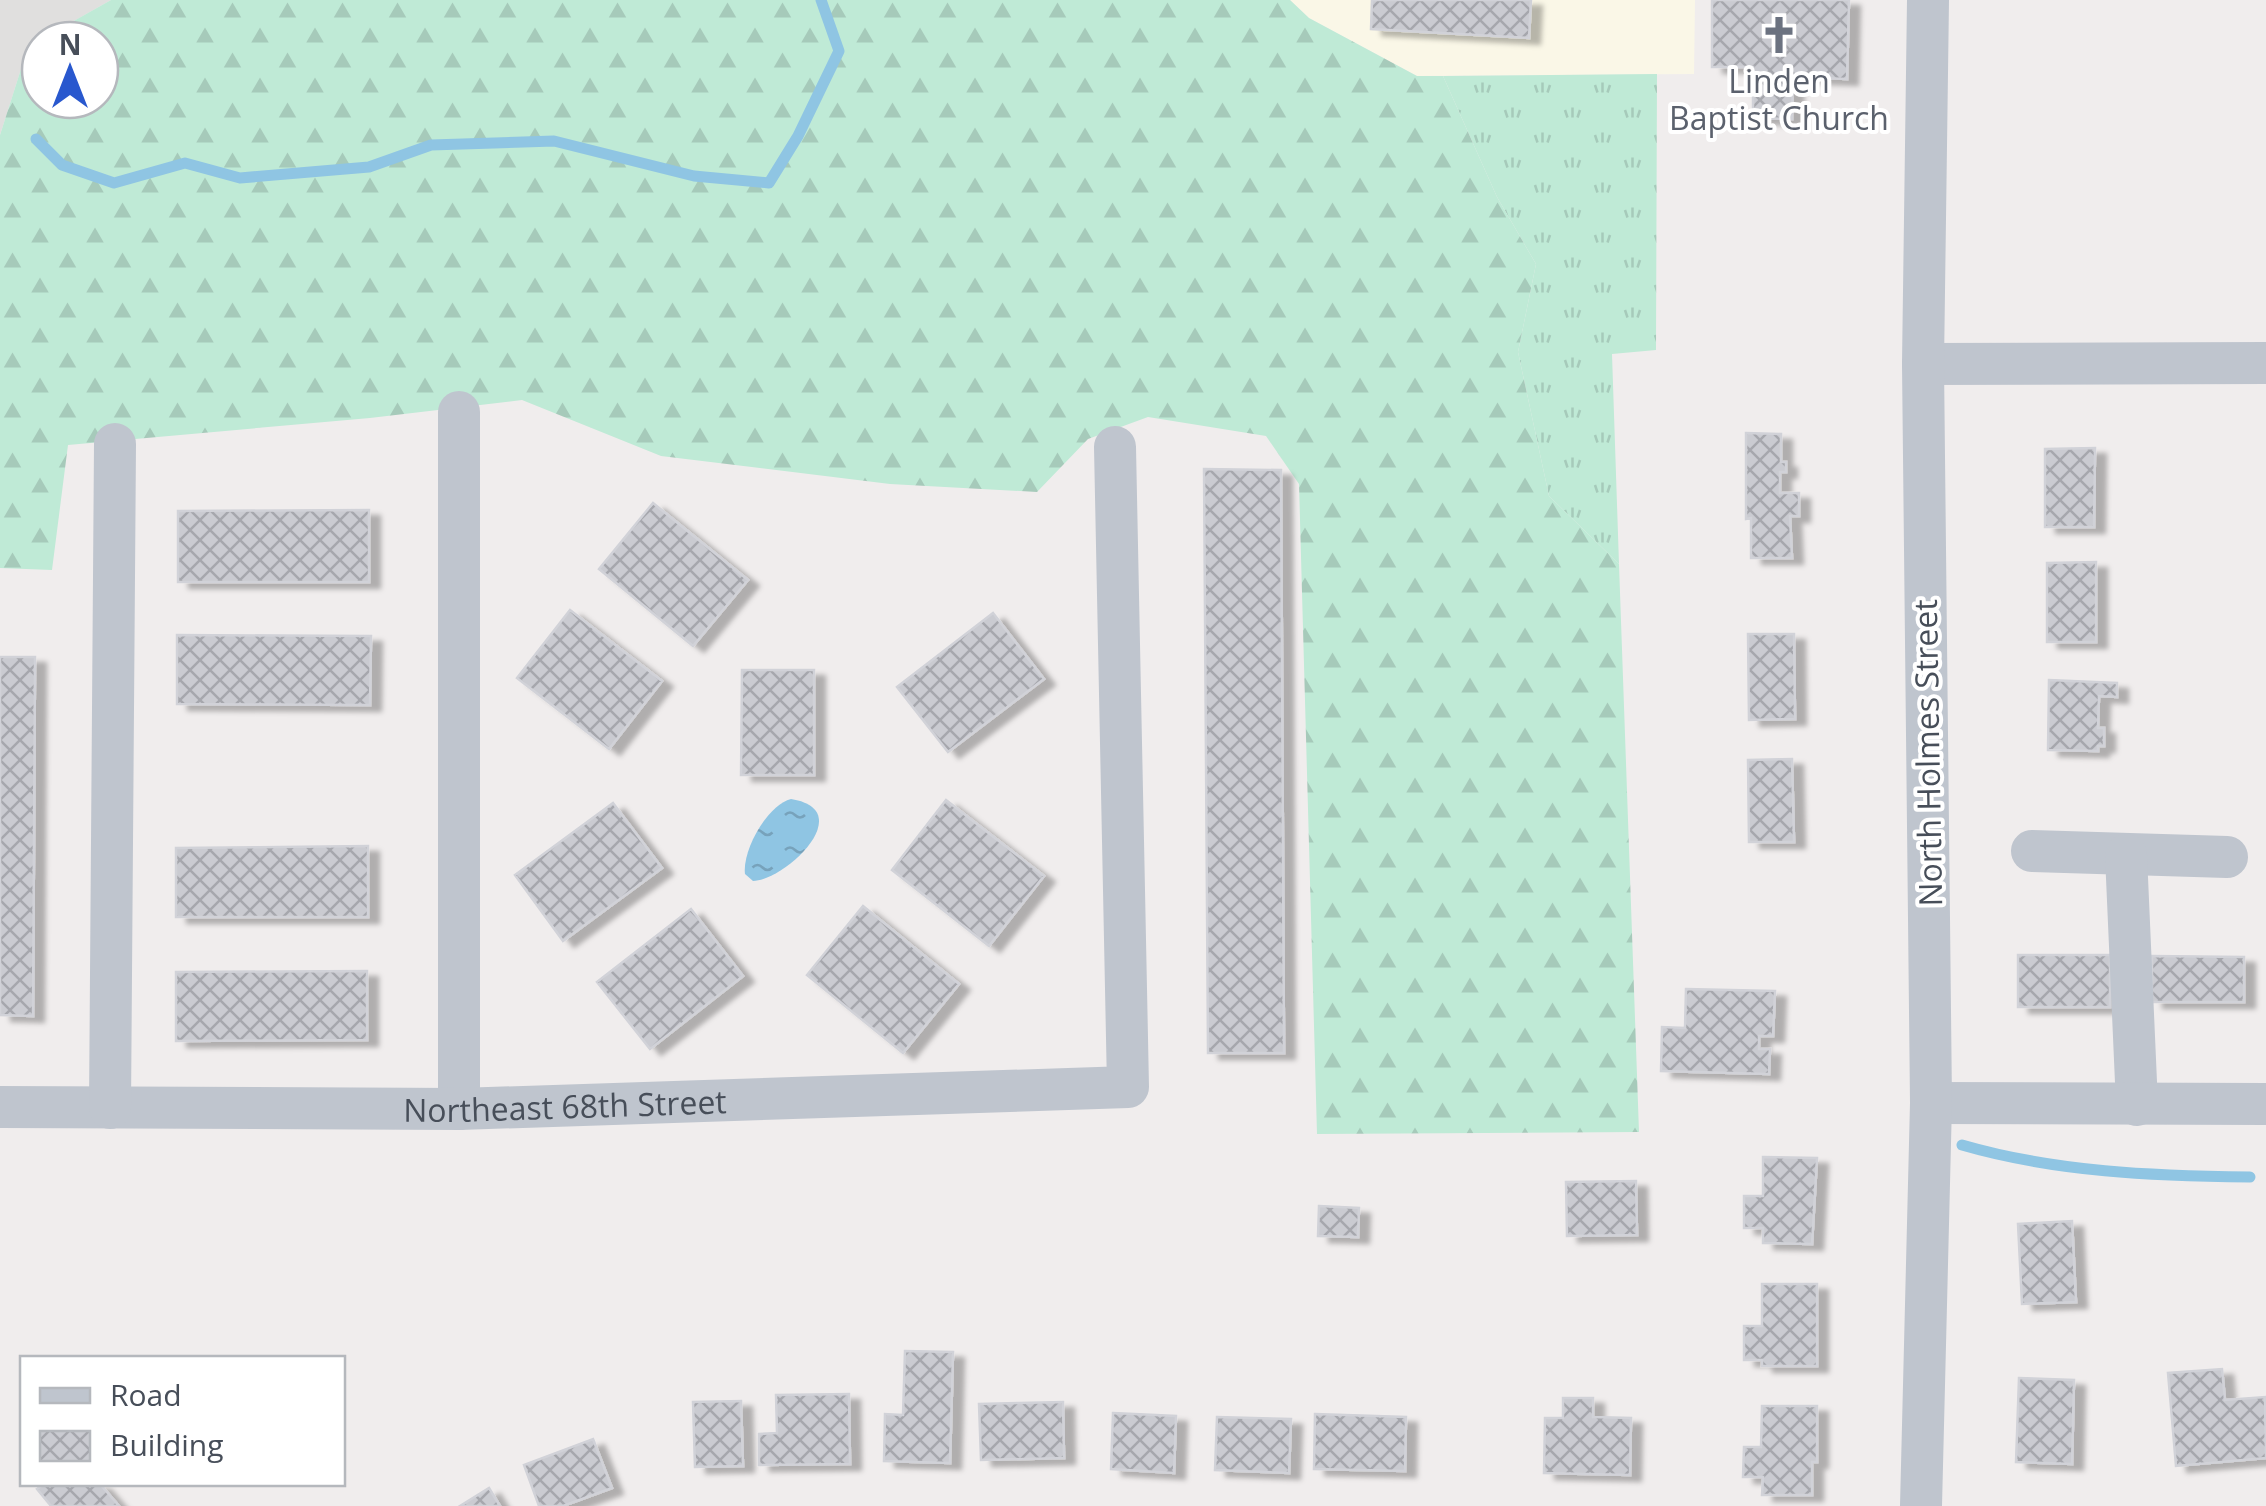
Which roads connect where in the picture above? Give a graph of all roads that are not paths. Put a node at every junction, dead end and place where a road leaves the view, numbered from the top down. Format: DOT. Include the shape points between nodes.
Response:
graph roads {
  1 [pos="1928,0"];
  2 [pos="2266,363"];
  3 [pos="1923,364"];
  4 [pos="459,412"];
  5 [pos="115,444"];
  6 [pos="1115,448"];
  7 [pos="2032,852"];
  8 [pos="2126,855"];
  9 [pos="2228,857"];
  10 [pos="1931,1104"];
  11 [pos="2266,1104"];
  12 [pos="2137,1105"];
  13 [pos="0,1107"];
  14 [pos="110,1108"];
  15 [pos="459,1109"];
  16 [pos="1921,1506"];
  1 -- 3 [label="street, North Holmes Street"];
  2 -- 3 [label="street"];
  3 -- 10 [label="street, North Holmes Street"];
  4 -- 15 [label="street"];
  5 -- 14 [label="street"];
  6 -- 15 [label="street, Northeast 68th Street" via="1128,1087"];
  7 -- 8 [label="street"];
  8 -- 9 [label="street"];
  8 -- 12 [label="street"];
  10 -- 12 [label="street"];
  10 -- 16 [label="street, North Holmes Street"];
  11 -- 12 [label="street"];
  13 -- 14 [label="street, Northeast 68th Street"];
  14 -- 15 [label="street, Northeast 68th Street"];
}
